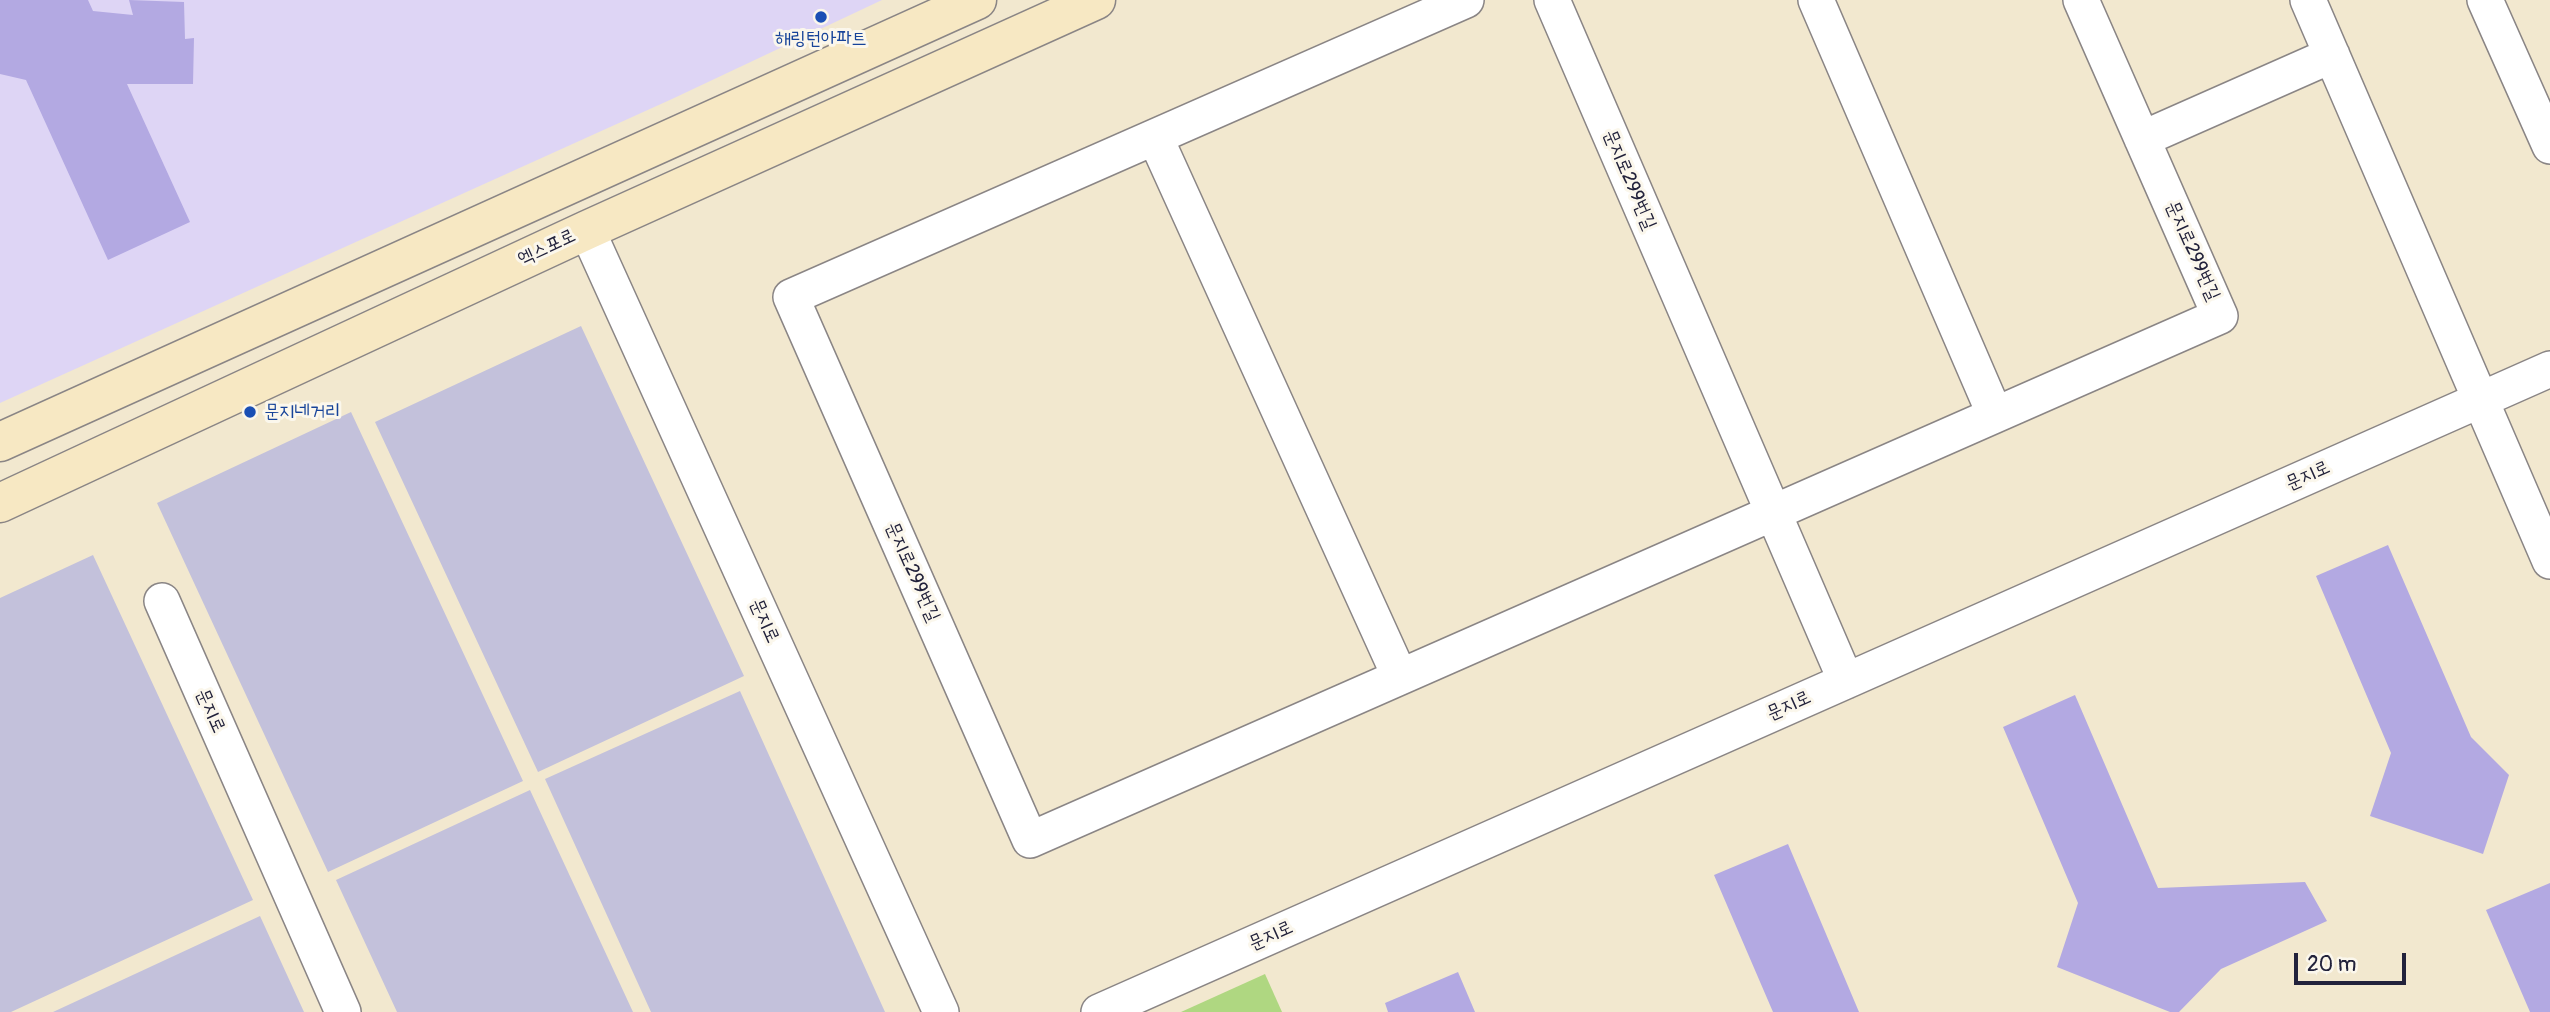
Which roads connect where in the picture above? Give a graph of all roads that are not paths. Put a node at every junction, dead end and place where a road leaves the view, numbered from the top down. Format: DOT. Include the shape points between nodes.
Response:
graph roads {
  1 [pos="977,0"];
  2 [pos="1096,0"];
  3 [pos="1466,0"];
  4 [pos="1552,0"];
  5 [pos="1816,0"];
  6 [pos="2081,0"];
  7 [pos="2308,0"];
  8 [pos="2484,0"];
  9 [pos="2332,55"];
  10 [pos="1155,137"];
  11 [pos="2142,139"];
  12 [pos="2550,146"];
  13 [pos="587,230"];
  14 [pos="2550,369"];
  15 [pos="2480,400"];
  16 [pos="1995,415"];
  17 [pos="0,442"];
  18 [pos="0,503"];
  19 [pos="1772,513"];
  20 [pos="2550,561"];
  21 [pos="162,601"];
  22 [pos="1400,677"];
  23 [pos="1846,681"];
  24 [pos="343,1012"];
  25 [pos="940,1012"];
  26 [pos="1099,1012"];
  1 -- 17 [label="main road"];
  2 -- 13 [label="main road, 엑스포로"];
  3 -- 10 [label="street, 문지로299번길"];
  4 -- 19 [label="street, 문지로299번길"];
  5 -- 16 [label="street"];
  6 -- 11 [label="street, 문지로299번길"];
  7 -- 9 [label="street"];
  8 -- 12 [label="street"];
  9 -- 11 [label="street"];
  9 -- 15 [label="street"];
  10 -- 22 [label="street"];
  10 -- 22 [label="street, 문지로299번길" via="791,297 1030,840"];
  11 -- 16 [label="street, 문지로299번길" via="2221,316"];
  13 -- 18 [label="main road, 엑스포로"];
  13 -- 25 [label="street, 문지로"];
  14 -- 15 [label="street, 문지로"];
  15 -- 20 [label="street"];
  15 -- 23 [label="street, 문지로"];
  16 -- 19 [label="street, 문지로299번길"];
  19 -- 22 [label="street, 문지로299번길"];
  19 -- 23 [label="street, 문지로299번길"];
  21 -- 24 [label="street, 문지로"];
  23 -- 26 [label="street, 문지로"];
}
